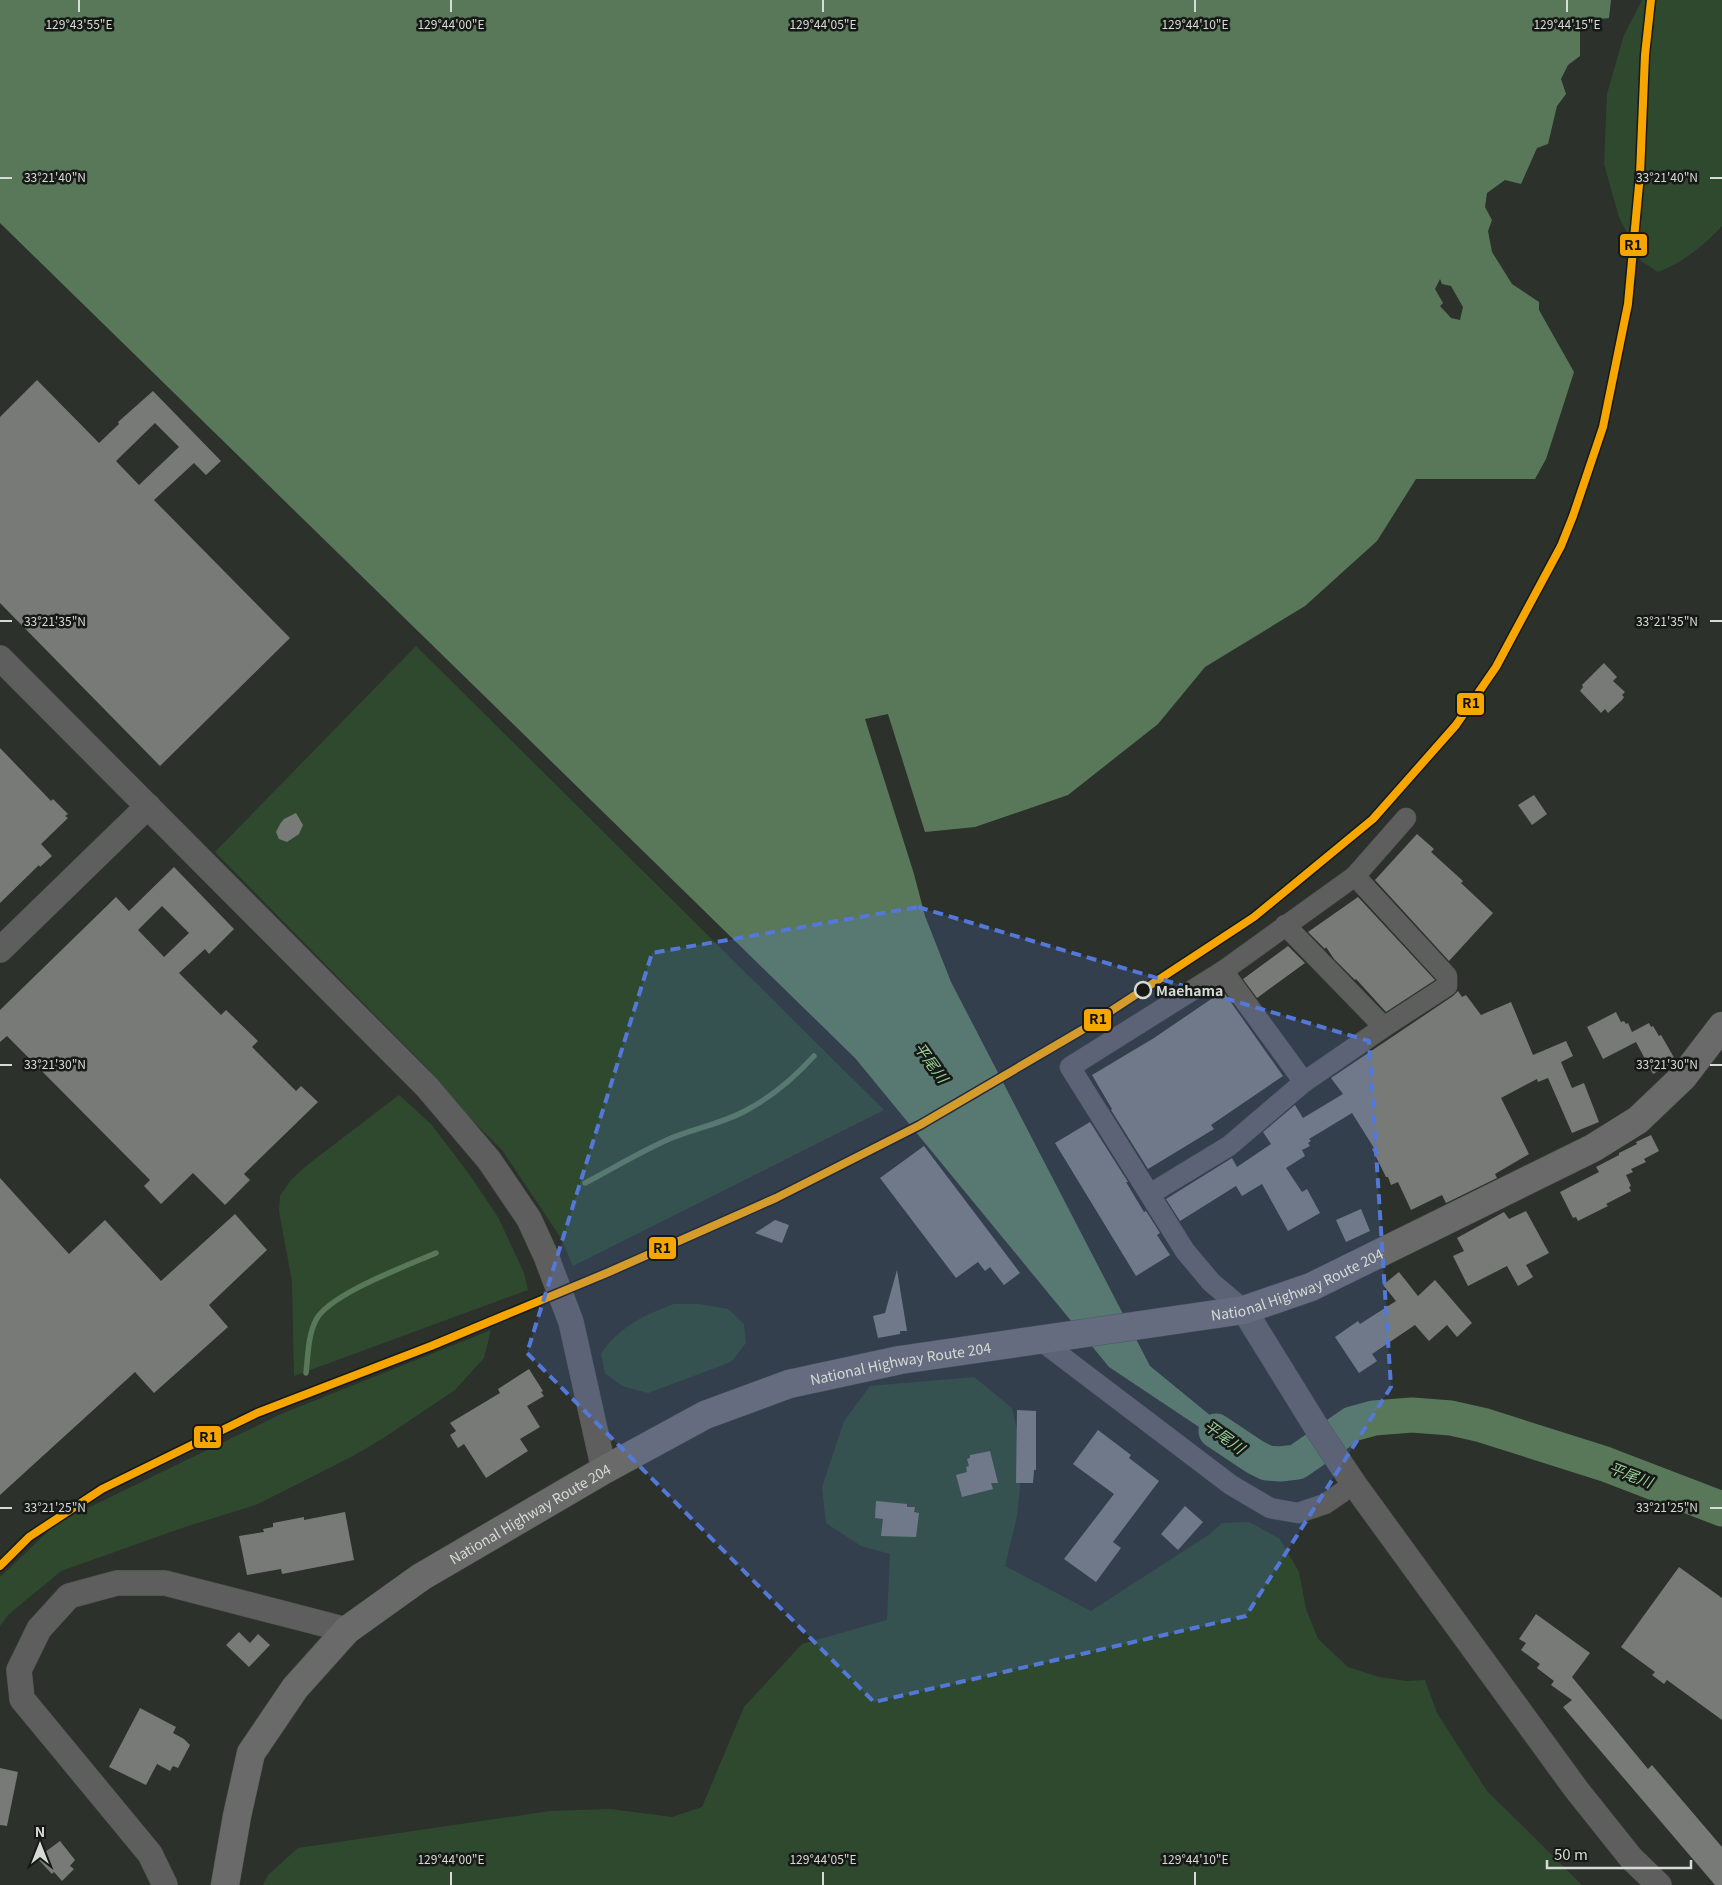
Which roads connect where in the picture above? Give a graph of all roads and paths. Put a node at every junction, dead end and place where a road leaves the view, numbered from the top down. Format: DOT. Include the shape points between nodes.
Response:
graph roads {
  1 [pos="0,658"];
  2 [pos="148,806"];
  3 [pos="1406,818"];
  4 [pos="1355,876"];
  5 [pos="1285,925"];
  6 [pos="0,950"];
  7 [pos="1223,971"];
  8 [pos="1722,1026"];
  9 [pos="1384,1027"];
  10 [pos="1304,1082"];
  11 [pos="1150,1194"];
  12 [pos="1244,1310"];
  13 [pos="1050,1339"];
  14 [pos="604,1470"];
  15 [pos="1349,1476"];
  16 [pos="347,1630"];
  17 [pos="165,1885"];
  18 [pos="225,1885"];
  19 [pos="1659,1885"];
  1 -- 2 [label="street"];
  2 -- 6 [label="street"];
  2 -- 14 [label="street" via="427,1087 489,1160 529,1219 572,1322"];
  3 -- 4 [label="street"];
  4 -- 5 [label="street"];
  4 -- 9 [label="street" via="1447,976 1447,986"];
  5 -- 7 [label="street"];
  5 -- 9 [label="street"];
  7 -- 10 [label="street"];
  7 -- 11 [label="street" via="1070,1067"];
  8 -- 12 [label="highway, National Highway Route 204" via="1683,1077 1638,1120 1593,1148 1311,1287"];
  9 -- 10 [label="street"];
  10 -- 11 [label="street" via="1229,1146"];
  11 -- 12 [label="street" via="1185,1251 1211,1282"];
  12 -- 13 [label="highway, National Highway Route 204"];
  12 -- 15 [label="street"];
  13 -- 14 [label="highway, National Highway Route 204" via="900,1360 789,1384 705,1416"];
  13 -- 15 [label="street" via="1231,1485 1270,1508 1298,1513 1325,1504"];
  14 -- 16 [label="highway, National Highway Route 204" via="422,1577"];
  15 -- 19 [label="street" via="1576,1789 1631,1858"];
  16 -- 17 [label="street" via="165,1583 117,1583 69,1596 39,1629 19,1670 22,1699 150,1854"];
  16 -- 18 [label="highway, National Highway Route 204" via="295,1688 251,1754"];
}
